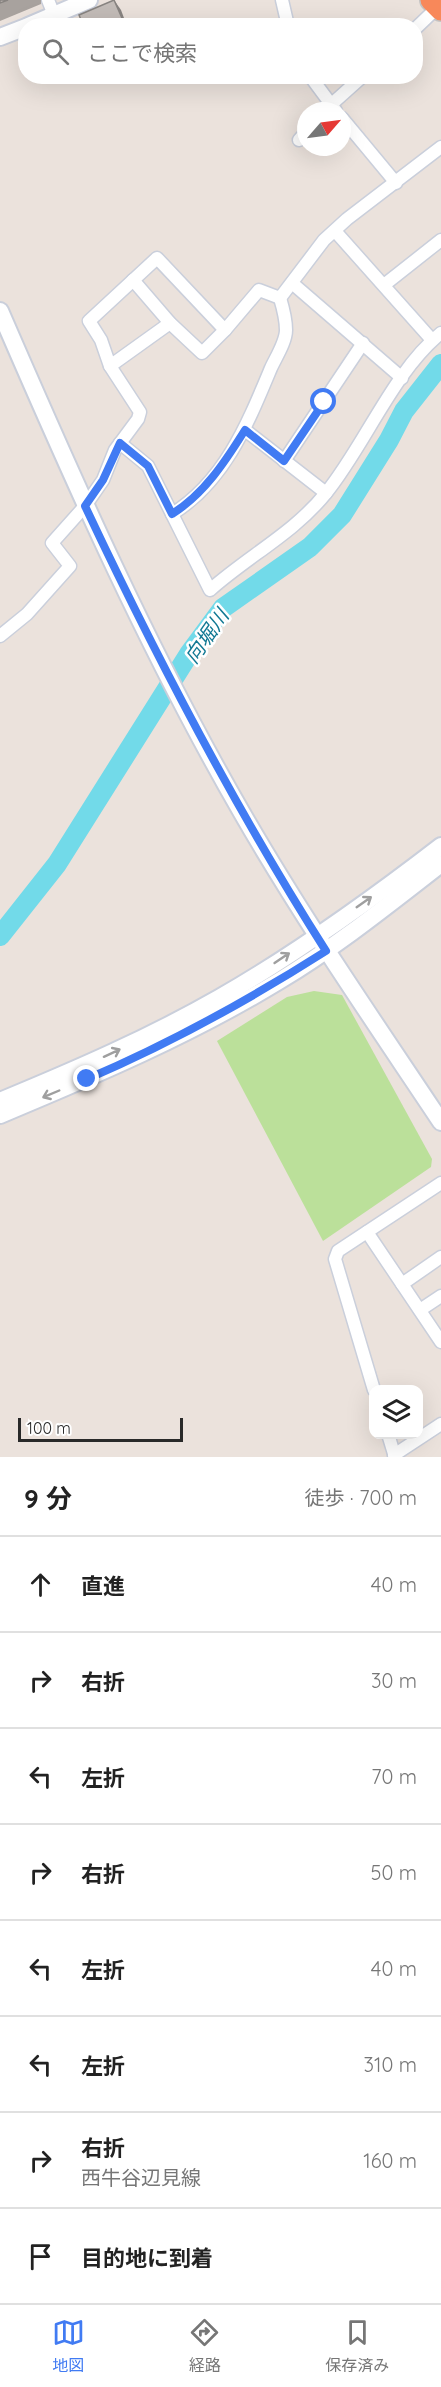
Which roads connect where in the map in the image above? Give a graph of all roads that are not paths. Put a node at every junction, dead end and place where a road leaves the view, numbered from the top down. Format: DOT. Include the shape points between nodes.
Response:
graph roads {
  1 [pos="89,0"];
  2 [pos="282,0"];
  3 [pos="438,5"];
  4 [pos="51,7"];
  5 [pos="37,18"];
  6 [pos="286,18"];
  7 [pos="423,21"];
  8 [pos="18,30"];
  9 [pos="0,37"];
  10 [pos="315,84"];
  11 [pos="355,84"];
  12 [pos="326,102"];
  13 [pos="337,102"];
  14 [pos="351,129"];
  15 [pos="441,147"];
  16 [pos="396,183"];
  17 [pos="335,231"];
  18 [pos="441,240"];
  19 [pos="133,280"];
  20 [pos="292,283"];
  21 [pos="384,285"];
  22 [pos="280,298"];
  23 [pos="0,311"];
  24 [pos="170,323"];
  25 [pos="225,330"];
  26 [pos="437,337"];
  27 [pos="363,344"];
  28 [pos="110,366"];
  29 [pos="402,378"];
  30 [pos="245,430"];
  31 [pos="120,443"];
  32 [pos="284,461"];
  33 [pos="326,493"];
  34 [pos="85,506"];
  35 [pos="172,514"];
  36 [pos="0,636"];
  37 [pos="441,846"];
  38 [pos="441,864"];
  39 [pos="316,936"];
  40 [pos="326,951"];
  41 [pos="0,1101"];
  42 [pos="0,1115"];
  43 [pos="441,1122"];
  44 [pos="441,1183"];
  45 [pos="367,1232"];
  46 [pos="441,1257"];
  47 [pos="402,1284"];
  48 [pos="441,1296"];
  49 [pos="420,1310"];
  50 [pos="441,1342"];
  51 [pos="374,1385"];
  52 [pos="441,1424"];
  53 [pos="390,1439"];
  54 [pos="395,1456"];
  1 -- 4 [label="street"];
  2 -- 6 [label="street"];
  3 -- 7 [label="street"];
  4 -- 5 [label="street"];
  8 -- 9 [label="street"];
  10 -- 12 [label="street"];
  11 -- 13 [label="street"];
  14 -- 16 [label="street"];
  15 -- 16 [label="street"];
  16 -- 17 [label="street"];
  17 -- 20 [label="street"];
  17 -- 21 [label="street"];
  18 -- 21 [label="street"];
  19 -- 24 [label="street"];
  19 -- 25 [label="street" via="157,258"];
  19 -- 28 [label="street" via="89,321"];
  20 -- 22 [label="street"];
  20 -- 27 [label="street"];
  21 -- 26 [label="street"];
  22 -- 25 [label="street" via="259,290"];
  22 -- 30 [label="street" via="286,332"];
  23 -- 34 [label="street"];
  24 -- 25 [label="street" via="202,353"];
  24 -- 28 [label="street"];
  26 -- 29 [label="street"];
  27 -- 29 [label="street"];
  27 -- 32 [label="street"];
  28 -- 31 [label="street" via="140,412"];
  29 -- 33 [label="street"];
  30 -- 32 [label="street"];
  30 -- 35 [label="street" via="218,472"];
  31 -- 34 [label="street" via="103,480"];
  31 -- 35 [label="street" via="148,466"];
  32 -- 33 [label="street"];
  33 -- 35 [label="street" via="286,532 210,590"];
  34 -- 36 [label="street" via="52,543 70,566 27,614"];
  34 -- 39 [label="street" via="164,670 242,813"];
  39 -- 37 [label="street, one-way"];
  38 -- 40 [label="street"];
  39 -- 40 [label="street"];
  41 -- 39 [label="street, one-way" via="181,1018"];
  40 -- 42 [label="street, one-way" via="176,1039"];
  40 -- 43 [label="street"];
  44 -- 45 [label="street"];
  45 -- 47 [label="street"];
  45 -- 51 [label="street" via="338,1251 335,1259"];
  46 -- 47 [label="street"];
  47 -- 49 [label="street"];
  48 -- 49 [label="street"];
  49 -- 50 [label="street"];
  52 -- 54 [label="street"];
  53 -- 54 [label="street"];
}
